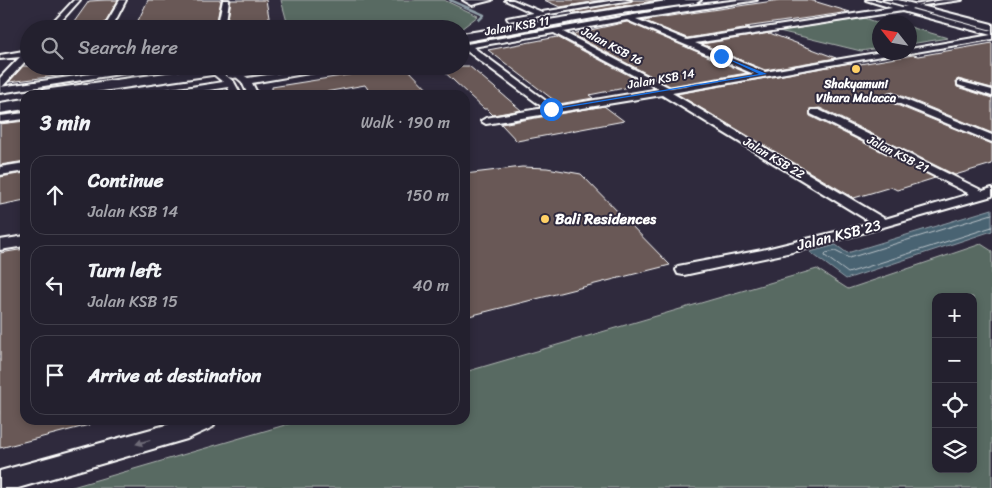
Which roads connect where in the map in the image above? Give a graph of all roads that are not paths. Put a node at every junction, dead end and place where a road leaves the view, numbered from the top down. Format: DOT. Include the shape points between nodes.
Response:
graph roads {
  1 [pos="77,0"];
  2 [pos="123,0"];
  3 [pos="226,0"];
  4 [pos="489,0"];
  5 [pos="508,0"];
  6 [pos="628,0"];
  7 [pos="660,0"];
  8 [pos="696,0"];
  9 [pos="754,0"];
  10 [pos="869,0"];
  11 [pos="886,0"];
  12 [pos="959,0"];
  13 [pos="469,1"];
  14 [pos="900,4"];
  15 [pos="919,4"];
  16 [pos="628,18"];
  17 [pos="542,19"];
  18 [pos="58,20"];
  19 [pos="112,20"];
  20 [pos="223,20"];
  21 [pos="992,23"];
  22 [pos="511,24"];
  23 [pos="992,27"];
  24 [pos="556,31"];
  25 [pos="485,32"];
  26 [pos="470,33"];
  27 [pos="992,33"];
  28 [pos="992,37"];
  29 [pos="470,40"];
  30 [pos="688,42"];
  31 [pos="470,43"];
  32 [pos="470,49"];
  33 [pos="917,50"];
  34 [pos="20,54"];
  35 [pos="872,57"];
  36 [pos="0,58"];
  37 [pos="20,62"];
  38 [pos="764,74"];
  39 [pos="80,75"];
  40 [pos="134,75"];
  41 [pos="152,75"];
  42 [pos="217,75"];
  43 [pos="223,75"];
  44 [pos="231,75"];
  45 [pos="232,75"];
  46 [pos="77,80"];
  47 [pos="961,83"];
  48 [pos="0,84"];
  49 [pos="0,90"];
  50 [pos="69,90"];
  51 [pos="123,90"];
  52 [pos="174,90"];
  53 [pos="235,90"];
  54 [pos="248,90"];
  55 [pos="667,91"];
  56 [pos="992,93"];
  57 [pos="891,97"];
  58 [pos="20,98"];
  59 [pos="0,101"];
  60 [pos="20,105"];
  61 [pos="0,108"];
  62 [pos="551,109"];
  63 [pos="815,112"];
  64 [pos="20,117"];
  65 [pos="0,119"];
  66 [pos="486,121"];
  67 [pos="992,139"];
  68 [pos="20,168"];
  69 [pos="0,172"];
  70 [pos="986,194"];
  71 [pos="884,224"];
  72 [pos="20,242"];
  73 [pos="0,245"];
  74 [pos="684,270"];
  75 [pos="195,425"];
  76 [pos="0,482"];
  1 -- 18 [label="street"];
  2 -- 19 [label="street"];
  3 -- 20 [label="street"];
  4 -- 13 [label="street"];
  5 -- 17 [label="street, Jalan KSB 16"];
  6 -- 17 [label="street"];
  7 -- 22 [label="main road"];
  8 -- 17 [label="main road"];
  9 -- 16 [label="street, Jalan KSB 11"];
  10 -- 14 [label="street"];
  11 -- 15 [label="main road"];
  12 -- 15 [label="street"];
  14 -- 15 [label="main road"];
  14 -- 27 [label="street"];
  14 -- 30 [label="street"];
  15 -- 21 [label="main road"];
  15 -- 23 [label="main road"];
  16 -- 24 [label="street, Jalan KSB 11"];
  16 -- 30 [label="street"];
  17 -- 22 [label="main road"];
  17 -- 24 [label="street, Jalan KSB 16"];
  22 -- 25 [label="main road"];
  24 -- 31 [label="street, Jalan KSB 11"];
  24 -- 55 [label="street, Jalan KSB 16"];
  25 -- 26 [label="main road"];
  25 -- 29 [label="main road"];
  28 -- 33 [label="street"];
  30 -- 38 [label="street"];
  32 -- 62 [label="street"];
  34 -- 36 [label="street"];
  35 -- 38 [label="street, Jalan KSB 14"];
  37 -- 48 [label="street"];
  38 -- 55 [label="street, Jalan KSB 14"];
  39 -- 46 [label="street"];
  40 -- 46 [label="street"];
  41 -- 50 [label="main road"];
  42 -- 51 [label="main road"];
  43 -- 52 [label="street"];
  44 -- 53 [label="street"];
  45 -- 54 [label="street"];
  46 -- 49 [label="street"];
  47 -- 56 [label="street"];
  55 -- 62 [label="street, Jalan KSB 14"];
  55 -- 71 [label="street, Jalan KSB 22"];
  57 -- 67 [label="street"];
  58 -- 59 [label="main road"];
  60 -- 61 [label="main road"];
  62 -- 66 [label="street, Jalan KSB 14"];
  63 -- 70 [label="street, Jalan KSB 21"];
  64 -- 65 [label="street"];
  68 -- 69 [label="street"];
  70 -- 71 [label="street, Jalan KSB 23"];
  71 -- 74 [label="street, Jalan KSB 23" via="735,262"];
  72 -- 73 [label="street"];
  75 -- 76 [label="street, one-way"];
}
